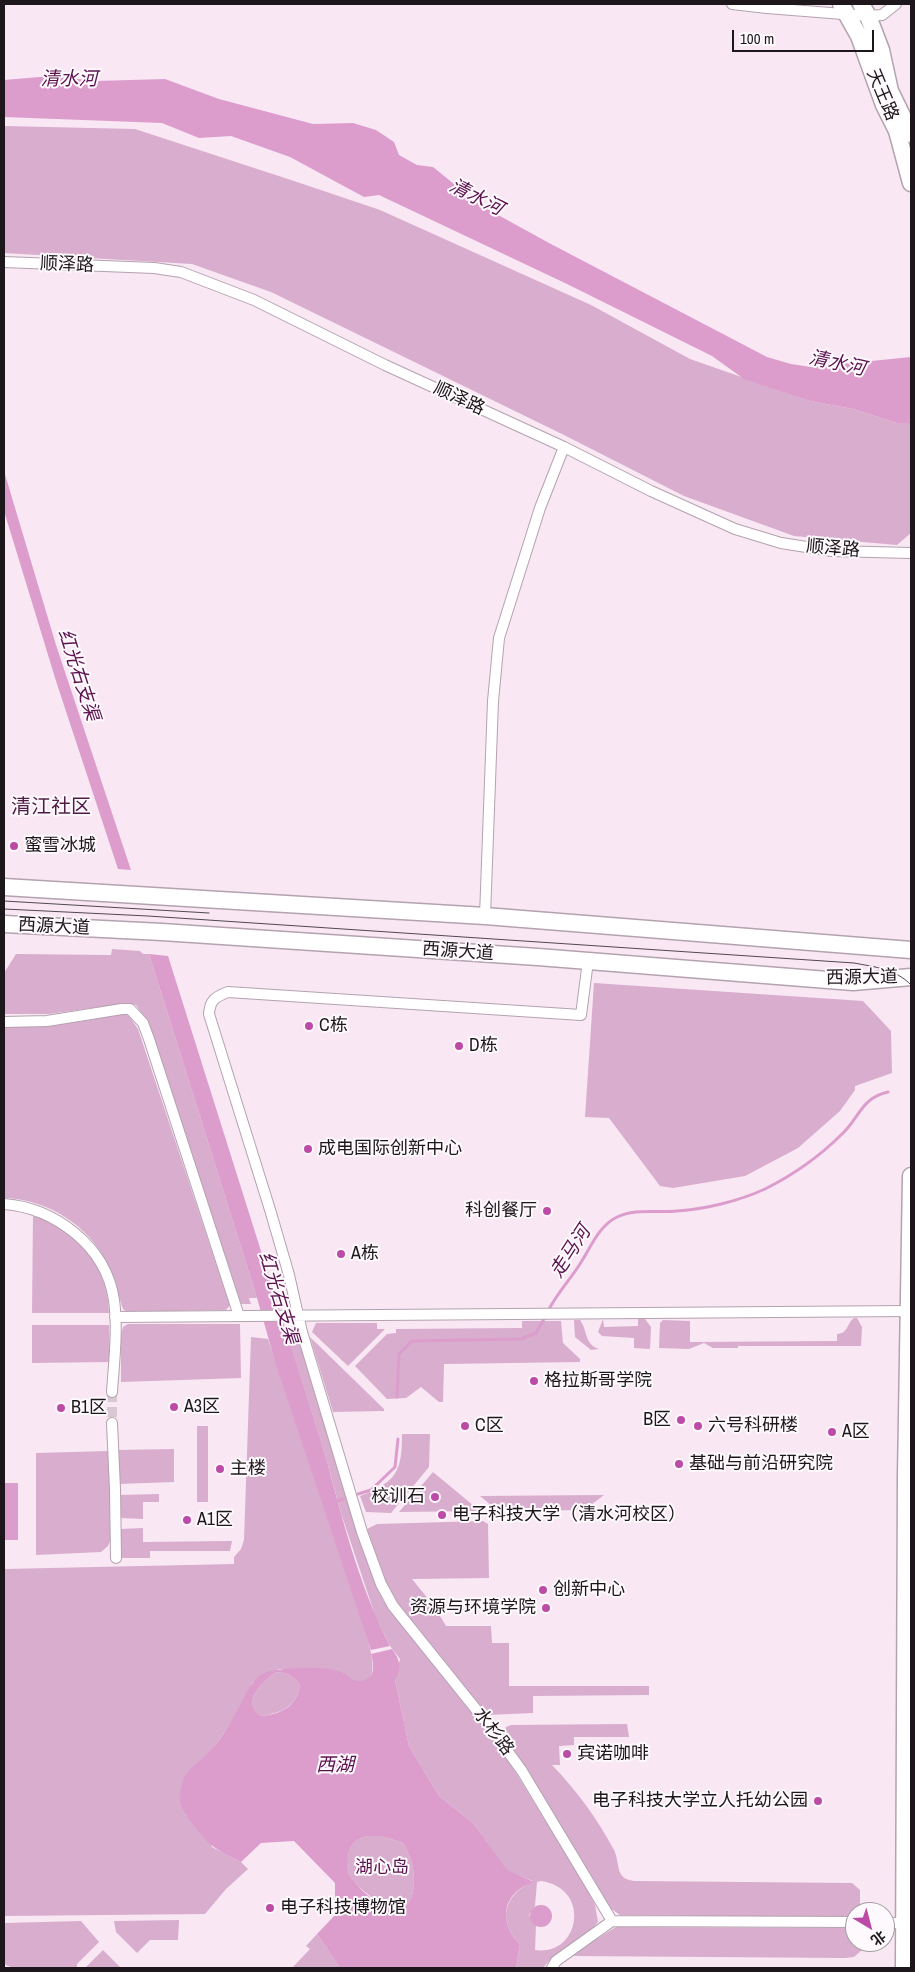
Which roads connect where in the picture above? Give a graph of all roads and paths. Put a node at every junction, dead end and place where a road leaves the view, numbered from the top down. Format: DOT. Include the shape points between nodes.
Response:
graph roads {
  1 [pos="732,4"];
  2 [pos="896,4"];
  3 [pos="845,10"];
  4 [pos="864,10"];
  5 [pos="906,132"];
  6 [pos="911,183"];
  7 [pos="4,262"];
  8 [pos="564,447"];
  9 [pos="911,553"];
  10 [pos="4,887"];
  11 [pos="484,916"];
  12 [pos="4,924"];
  13 [pos="911,950"];
  14 [pos="588,961"];
  15 [pos="911,978"];
  16 [pos="4,1022"];
  17 [pos="911,1176"];
  18 [pos="4,1204"];
  19 [pos="909,1311"];
  20 [pos="298,1315"];
  21 [pos="239,1316"];
  22 [pos="115,1317"];
  23 [pos="112,1392"];
  24 [pos="112,1423"];
  25 [pos="116,1558"];
  26 [pos="612,1922"];
  27 [pos="845,1922"];
  28 [pos="895,1923"];
  29 [pos="905,1923"];
  30 [pos="552,1968"];
  31 [pos="904,1968"];
  1 -- 3 [label="street"];
  2 -- 4 [label="street" via="882,14"];
  3 -- 4 [label="street"];
  3 -- 5 [label="main road, 天王路" via="860,36 884,106"];
  4 -- 5 [label="main road, 天王路" via="881,50 890,91"];
  5 -- 6 [label="main road"];
  7 -- 8 [label="street, 顺泽路" via="181,272 254,300 385,365"];
  8 -- 9 [label="street, 顺泽路" via="735,529 781,543 832,551"];
  8 -- 11 [label="street" via="540,508 499,638 492,719"];
  10 -- 11 [label="main road, 西源大道"];
  11 -- 13 [label="main road, 西源大道"];
  12 -- 14 [label="main road, 西源大道"];
  14 -- 15 [label="main road, 西源大道" via="853,982"];
  14 -- 20 [label="street, 水杉路" via="581,1015 228,992 213,999 209,1014 272,1212"];
  16 -- 21 [label="street" via="47,1021 122,1009 130,1009 138,1016 149,1040"];
  17 -- 19 [label="main road"];
  18 -- 22 [label="street" via="43,1212 89,1246 105,1273 114,1299"];
  19 -- 20 [label="street"];
  19 -- 29 [label="main road"];
  20 -- 21 [label="street"];
  20 -- 26 [label="street, 水杉路" via="362,1532 386,1594 522,1770"];
  21 -- 22 [label="street"];
  22 -- 23 [label="street"];
  24 -- 25 [label="street"];
  26 -- 27 [label="street"];
  26 -- 30 [label="street" via="556,1961"];
  28 -- 29 [label="street"];
  29 -- 31 [label="main road"];
}
